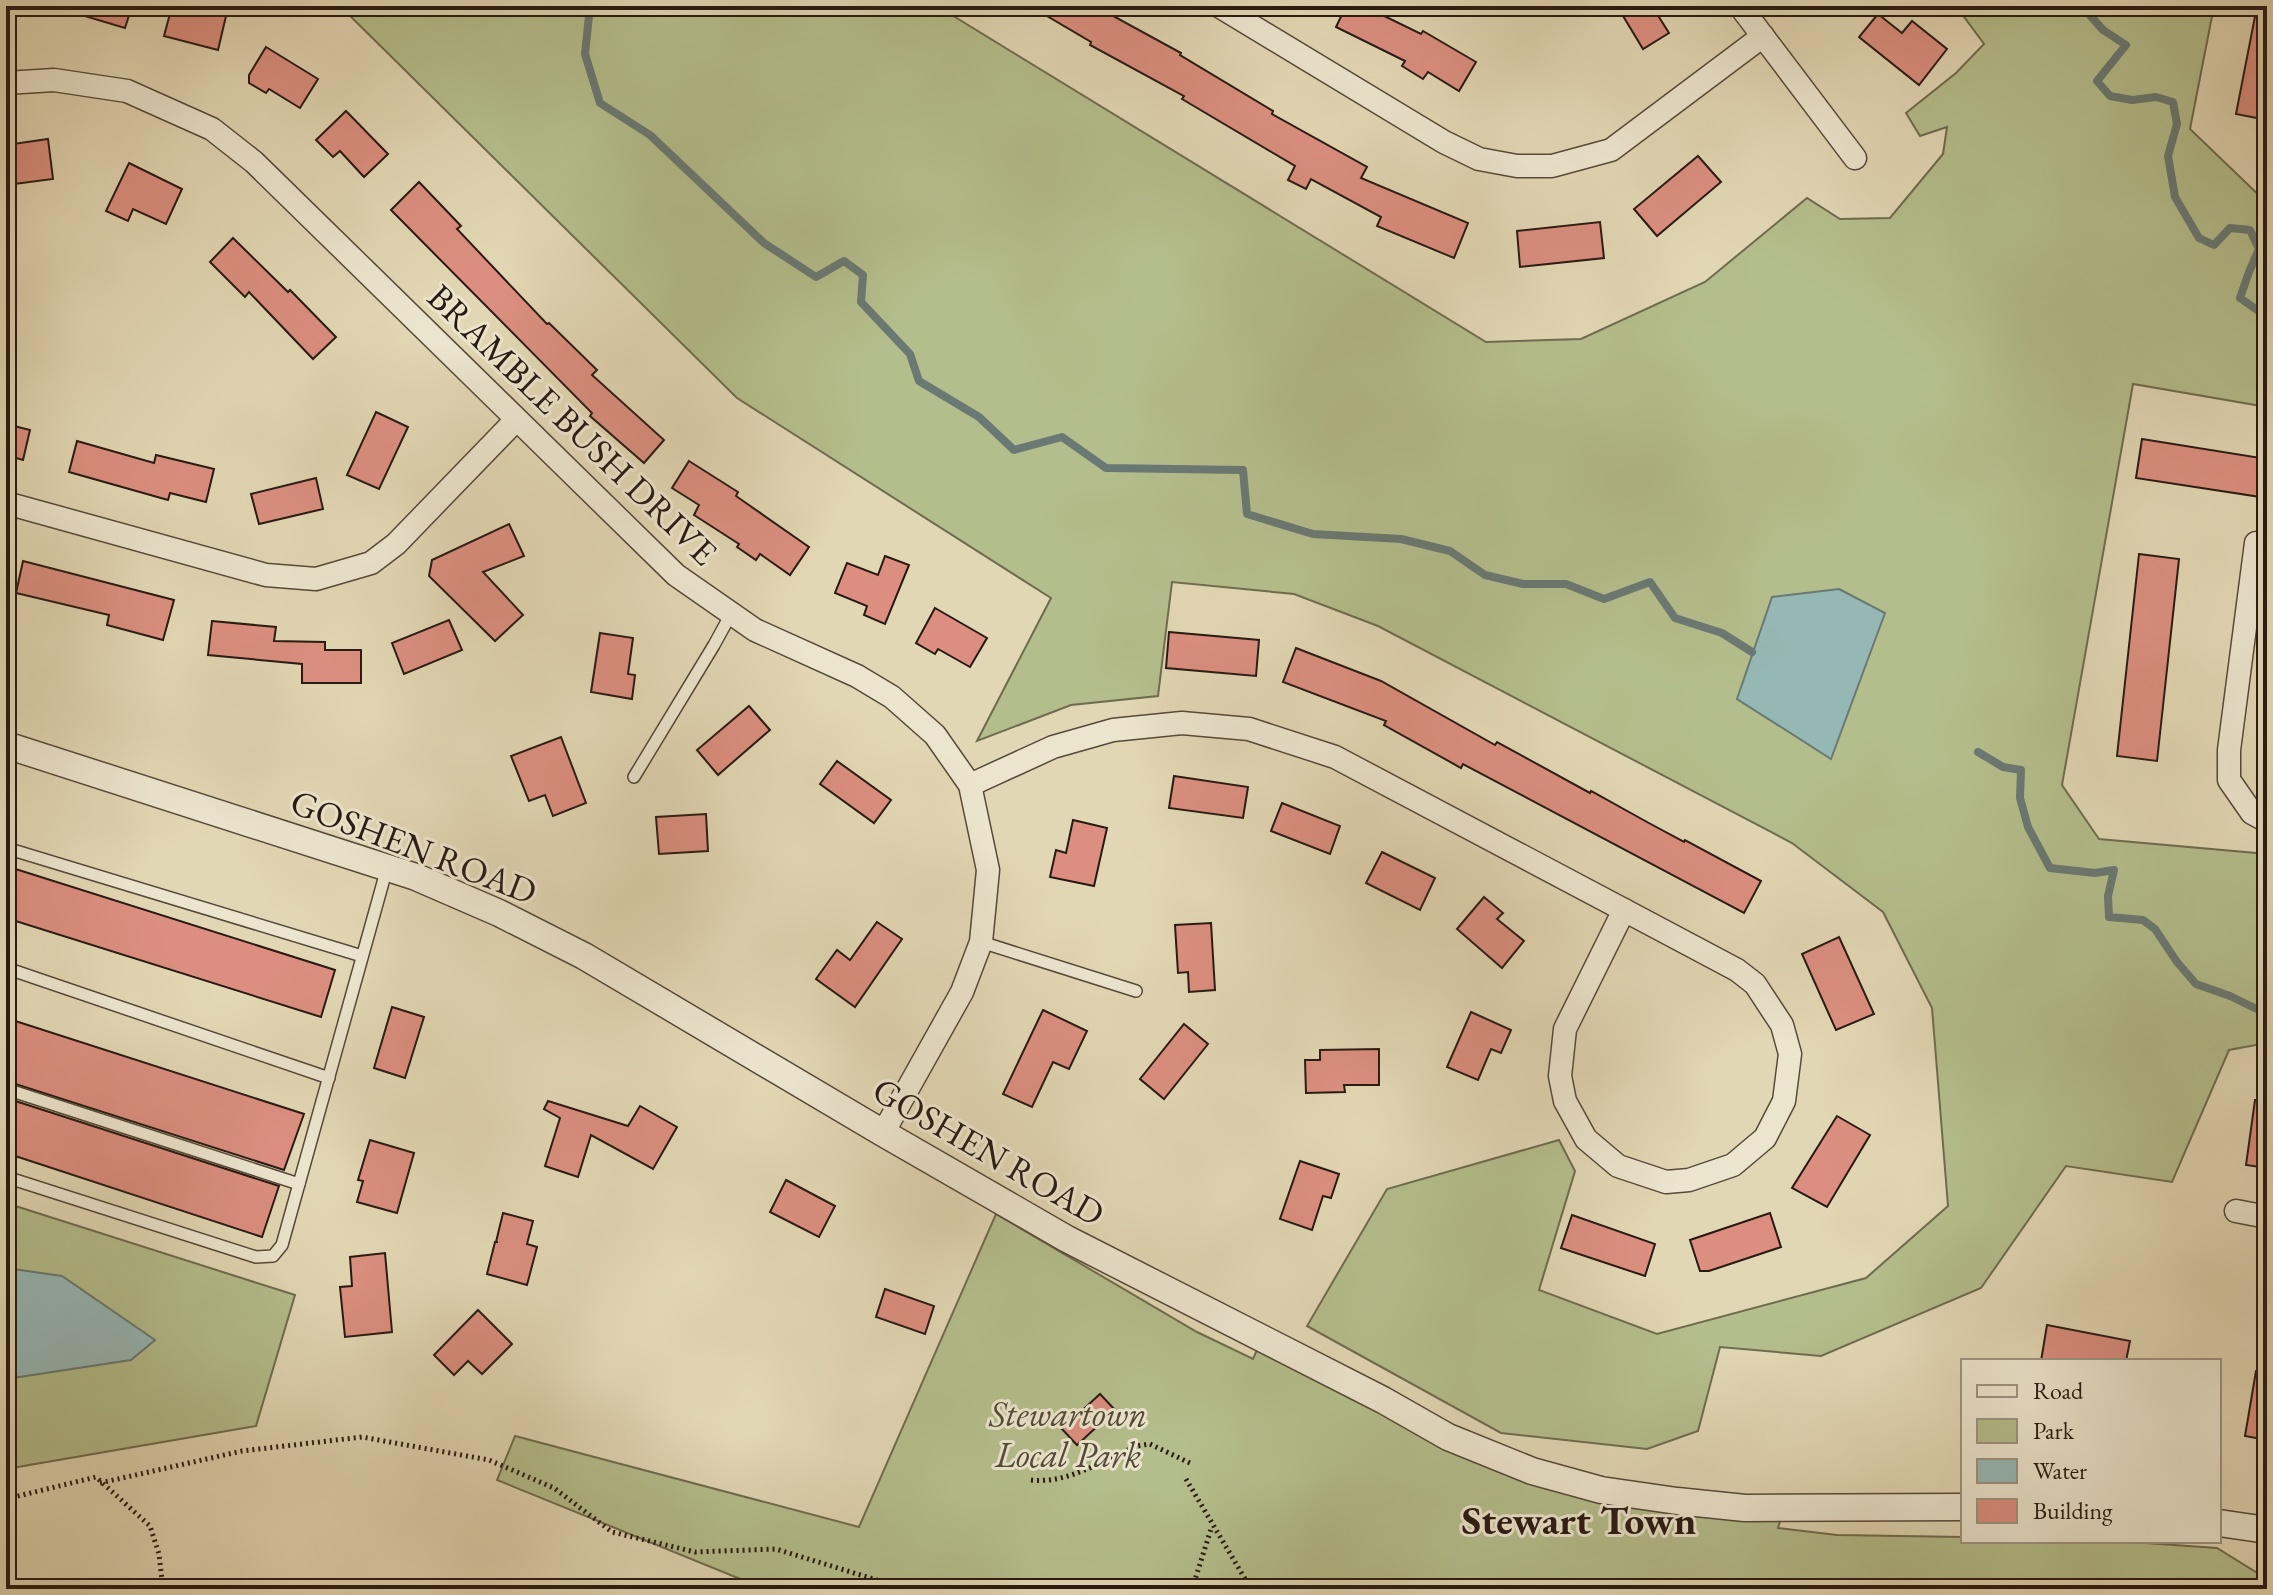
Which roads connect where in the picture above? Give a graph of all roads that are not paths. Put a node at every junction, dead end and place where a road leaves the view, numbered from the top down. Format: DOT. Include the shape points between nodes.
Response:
graph roads {
  1 [pos="1219,6"];
  2 [pos="1740,6"];
  3 [pos="1763,36"];
  4 [pos="6,83"];
  5 [pos="1855,158"];
  6 [pos="516,420"];
  7 [pos="6,503"];
  8 [pos="2256,543"];
  9 [pos="731,614"];
  10 [pos="6,745"];
  11 [pos="634,777"];
  12 [pos="970,785"];
  13 [pos="2267,821"];
  14 [pos="6,848"];
  15 [pos="387,868"];
  16 [pos="1624,910"];
  17 [pos="981,942"];
  18 [pos="362,956"];
  19 [pos="6,968"];
  20 [pos="1136,991"];
  21 [pos="329,1078"];
  22 [pos="6,1089"];
  23 [pos="883,1133"];
  24 [pos="6,1177"];
  25 [pos="299,1184"];
  26 [pos="2236,1211"];
  27 [pos="2267,1217"];
  28 [pos="1961,1507"];
  29 [pos="2221,1523"];
  30 [pos="2267,1530"];
  1 -- 3 [label="street" via="1444,142 1479,159 1517,166 1552,166 1611,150"];
  2 -- 3 [label="street"];
  3 -- 5 [label="street"];
  4 -- 6 [label="street, BRAMBLE BUSH DRIVE" via="54,80 127,91 212,129 254,162"];
  6 -- 7 [label="street" via="396,544 371,563 316,579 266,575"];
  6 -- 9 [label="street, BRAMBLE BUSH DRIVE" via="676,575"];
  8 -- 13 [label="street" via="2229,780 2252,813"];
  9 -- 11 [label="lane"];
  9 -- 12 [label="street, BRAMBLE BUSH DRIVE" via="892,697 935,735"];
  10 -- 15 [label="street, GOSHEN ROAD"];
  12 -- 16 [label="street" via="1053,747 1113,730 1182,723 1249,729 1335,757"];
  12 -- 17 [label="street, BRAMBLE BUSH DRIVE" via="988,870"];
  14 -- 18 [label="lane"];
  15 -- 18 [label="lane"];
  15 -- 23 [label="street, GOSHEN ROAD" via="499,913 584,956"];
  16 -- 16 [label="street" via="1755,984 1782,1025 1790,1054 1784,1101 1765,1138 1733,1165 1689,1180 1666,1182 1618,1166 1586,1139 1565,1101 1560,1076 1565,1029"];
  17 -- 20 [label="lane"];
  17 -- 23 [label="street, BRAMBLE BUSH DRIVE" via="962,992"];
  18 -- 21 [label="lane"];
  19 -- 21 [label="lane"];
  21 -- 25 [label="lane"];
  22 -- 25 [label="lane"];
  23 -- 28 [label="street, GOSHEN ROAD" via="1067,1239 1448,1437 1532,1471 1601,1490 1745,1508"];
  24 -- 25 [label="lane" via="256,1257 273,1256 282,1245"];
  26 -- 27 [label="street"];
  29 -- 30 [label="street"];
}
